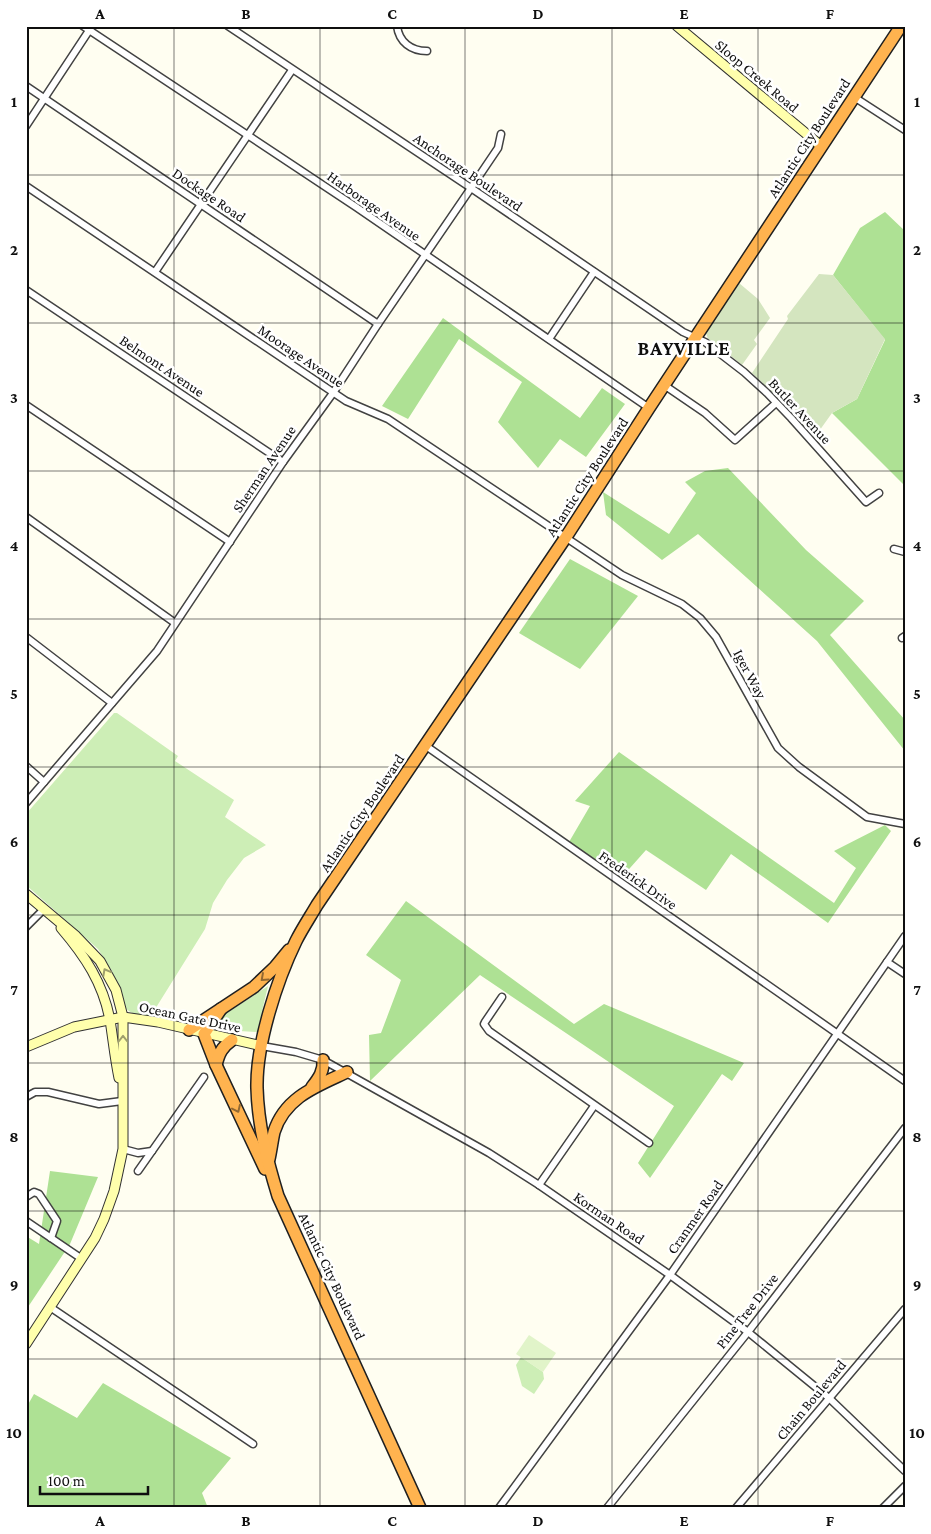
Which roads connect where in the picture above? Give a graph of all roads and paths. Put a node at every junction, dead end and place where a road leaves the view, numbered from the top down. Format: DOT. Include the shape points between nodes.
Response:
graph roads {
  1 [pos="83,26"];
  2 [pos="228,26"];
  3 [pos="397,26"];
  4 [pos="677,26"];
  5 [pos="900,26"];
  6 [pos="91,28"];
  7 [pos="427,51"];
  8 [pos="292,70"];
  9 [pos="26,86"];
  10 [pos="854,97"];
  11 [pos="45,98"];
  12 [pos="26,126"];
  13 [pos="905,130"];
  14 [pos="501,134"];
  15 [pos="247,136"];
  16 [pos="821,146"];
  17 [pos="26,186"];
  18 [pos="471,188"];
  19 [pos="201,205"];
  20 [pos="424,256"];
  21 [pos="155,272"];
  22 [pos="594,272"];
  23 [pos="26,290"];
  24 [pos="378,324"];
  25 [pos="695,338"];
  26 [pos="549,339"];
  27 [pos="664,385"];
  28 [pos="333,392"];
  29 [pos="776,403"];
  30 [pos="26,405"];
  31 [pos="649,408"];
  32 [pos="283,462"];
  33 [pos="878,494"];
  34 [pos="26,517"];
  35 [pos="566,537"];
  36 [pos="230,542"];
  37 [pos="894,549"];
  38 [pos="905,552"];
  39 [pos="175,623"];
  40 [pos="26,637"];
  41 [pos="112,703"];
  42 [pos="426,746"];
  43 [pos="26,766"];
  44 [pos="44,782"];
  45 [pos="26,803"];
  46 [pos="905,824"];
  47 [pos="26,894"];
  48 [pos="44,909"];
  49 [pos="26,927"];
  50 [pos="905,936"];
  51 [pos="296,941"];
  52 [pos="887,962"];
  53 [pos="905,974"];
  54 [pos="502,997"];
  55 [pos="221,1009"];
  56 [pos="123,1017"];
  57 [pos="110,1020"];
  58 [pos="189,1030"];
  59 [pos="837,1033"];
  60 [pos="204,1034"];
  61 [pos="232,1040"];
  62 [pos="262,1046"];
  63 [pos="26,1048"];
  64 [pos="323,1060"];
  65 [pos="216,1065"];
  66 [pos="348,1072"];
  67 [pos="204,1078"];
  68 [pos="905,1081"];
  69 [pos="312,1088"];
  70 [pos="26,1097"];
  71 [pos="122,1098"];
  72 [pos="594,1106"];
  73 [pos="905,1128"];
  74 [pos="649,1143"];
  75 [pos="123,1149"];
  76 [pos="152,1152"];
  77 [pos="268,1163"];
  78 [pos="138,1171"];
  79 [pos="539,1185"];
  80 [pos="278,1196"];
  81 [pos="26,1197"];
  82 [pos="26,1221"];
  83 [pos="51,1238"];
  84 [pos="82,1259"];
  85 [pos="670,1275"];
  86 [pos="50,1307"];
  87 [pos="905,1309"];
  88 [pos="748,1332"];
  89 [pos="26,1344"];
  90 [pos="829,1398"];
  91 [pos="253,1444"];
  92 [pos="905,1471"];
  93 [pos="905,1486"];
  94 [pos="420,1508"];
  95 [pos="499,1508"];
  96 [pos="607,1508"];
  97 [pos="736,1508"];
  98 [pos="883,1508"];
  1 -- 6 [label="street, Harborage Avenue"];
  2 -- 8 [label="street, Anchorage Boulevard"];
  3 -- 7 [label="street" via="406,45"];
  4 -- 16 [label="street, Sloop Creek Road"];
  5 -- 10 [label="highway, Atlantic City Boulevard"];
  6 -- 11 [label="street"];
  6 -- 15 [label="street, Harborage Avenue"];
  8 -- 15 [label="street"];
  8 -- 18 [label="street, Anchorage Boulevard"];
  9 -- 11 [label="street, Dockage Road"];
  10 -- 13 [label="street"];
  10 -- 16 [label="highway, Atlantic City Boulevard"];
  11 -- 12 [label="street"];
  11 -- 19 [label="street, Dockage Road"];
  14 -- 18 [label="street, Sherman Avenue" via="498,148"];
  15 -- 19 [label="street"];
  15 -- 20 [label="street, Harborage Avenue"];
  16 -- 25 [label="highway, Atlantic City Boulevard"];
  17 -- 21 [label="street, Moorage Avenue"];
  18 -- 20 [label="street, Sherman Avenue"];
  18 -- 22 [label="street, Anchorage Boulevard"];
  19 -- 21 [label="street"];
  19 -- 24 [label="street, Dockage Road"];
  20 -- 24 [label="street, Sherman Avenue"];
  20 -- 26 [label="street, Harborage Avenue"];
  21 -- 28 [label="street, Moorage Avenue"];
  22 -- 25 [label="street, Anchorage Boulevard"];
  22 -- 26 [label="street"];
  23 -- 32 [label="street, Belmont Avenue"];
  24 -- 28 [label="street, Sherman Avenue"];
  25 -- 27 [label="highway, Atlantic City Boulevard"];
  25 -- 29 [label="street, Butler Avenue" via="744,372"];
  26 -- 31 [label="street, Harborage Avenue"];
  27 -- 29 [label="street" via="705,413 735,440"];
  27 -- 31 [label="highway, Atlantic City Boulevard"];
  28 -- 32 [label="street, Sherman Avenue"];
  28 -- 35 [label="street, Moorage Avenue" via="346,401 388,418"];
  29 -- 33 [label="street, Butler Avenue" via="866,502"];
  30 -- 36 [label="street"];
  31 -- 35 [label="highway, Atlantic City Boulevard"];
  32 -- 36 [label="street, Sherman Avenue"];
  34 -- 39 [label="street"];
  35 -- 42 [label="highway, Atlantic City Boulevard"];
  35 -- 46 [label="street, Iger Way" via="622,574 682,604 703,622 716,637 778,748 799,767 867,817"];
  36 -- 39 [label="street, Sherman Avenue"];
  37 -- 38 [label="street"];
  39 -- 41 [label="street, Sherman Avenue" via="157,651"];
  40 -- 41 [label="street"];
  41 -- 44 [label="street, Sherman Avenue"];
  42 -- 51 [label="highway, Atlantic City Boulevard"];
  42 -- 59 [label="street, Frederick Drive"];
  43 -- 44 [label="street"];
  44 -- 45 [label="street, Sherman Avenue"];
  47 -- 48 [label="street"];
  48 -- 49 [label="street"];
  56 -- 48 [label="street, one-way" via="116,990 100,961"];
  48 -- 57 [label="street" via="95,973"];
  50 -- 52 [label="street, Cranmer Road"];
  51 -- 55 [label="highway, one-way" via="264,978"];
  51 -- 62 [label="highway, Atlantic City Boulevard" via="278,984"];
  52 -- 53 [label="street"];
  52 -- 59 [label="street, Cranmer Road"];
  54 -- 72 [label="street" via="484,1024 488,1031"];
  55 -- 58 [label="highway"];
  55 -- 60 [label="highway"];
  56 -- 57 [label="street, Ocean Gate Drive"];
  56 -- 58 [label="street, Ocean Gate Drive"];
  71 -- 56 [label="street, one-way"];
  57 -- 63 [label="street, Ocean Gate Drive" via="74,1027"];
  57 -- 71 [label="street"];
  58 -- 60 [label="street, Ocean Gate Drive"];
  59 -- 68 [label="street, Frederick Drive"];
  59 -- 85 [label="street, Cranmer Road"];
  60 -- 61 [label="street, Ocean Gate Drive"];
  60 -- 65 [label="highway"];
  61 -- 62 [label="street, Ocean Gate Drive"];
  61 -- 65 [label="highway" via="218,1054"];
  62 -- 64 [label="street, Korman Road"];
  62 -- 77 [label="highway, Atlantic City Boulevard" via="257,1085 261,1132"];
  64 -- 66 [label="street, Korman Road"];
  64 -- 69 [label="highway" via="324,1067"];
  65 -- 80 [label="highway, one-way"];
  66 -- 69 [label="highway"];
  66 -- 79 [label="street, Korman Road"];
  67 -- 76 [label="street"];
  69 -- 77 [label="highway" via="292,1102 282,1115 274,1132"];
  70 -- 71 [label="street" via="35,1092 48,1092 99,1104"];
  71 -- 75 [label="street"];
  72 -- 74 [label="street"];
  72 -- 79 [label="street"];
  73 -- 88 [label="street, Pine Tree Drive"];
  75 -- 76 [label="street"];
  75 -- 84 [label="street" via="114,1192 104,1219"];
  76 -- 78 [label="street"];
  77 -- 80 [label="highway, Atlantic City Boulevard"];
  79 -- 85 [label="street, Korman Road"];
  80 -- 94 [label="highway, Atlantic City Boulevard"];
  81 -- 83 [label="street" via="34,1192 39,1194 57,1221"];
  82 -- 83 [label="street"];
  83 -- 84 [label="street"];
  84 -- 86 [label="street"];
  85 -- 88 [label="street, Korman Road"];
  85 -- 95 [label="street, Cranmer Road"];
  86 -- 89 [label="street"];
  86 -- 91 [label="street"];
  87 -- 90 [label="street, Chain Boulevard"];
  88 -- 90 [label="street, Korman Road"];
  88 -- 96 [label="street, Pine Tree Drive"];
  90 -- 92 [label="street, Korman Road"];
  90 -- 97 [label="street, Chain Boulevard"];
  93 -- 98 [label="street"];
}
